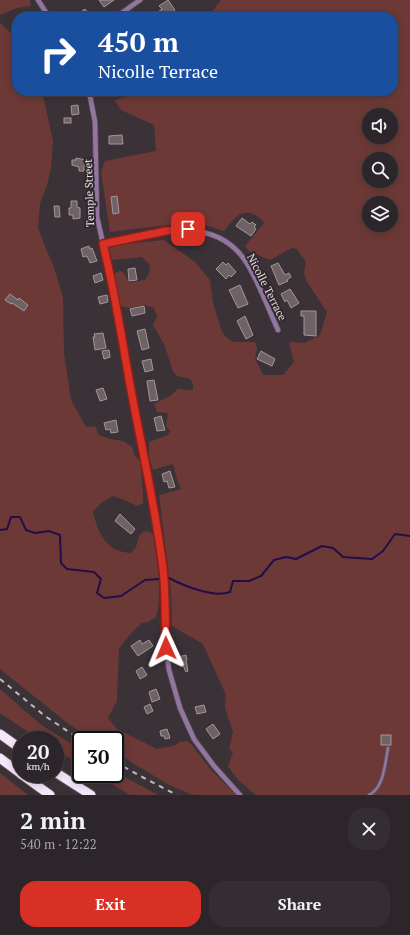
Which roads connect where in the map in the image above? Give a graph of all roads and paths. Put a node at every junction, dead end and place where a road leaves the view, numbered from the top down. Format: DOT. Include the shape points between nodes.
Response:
graph roads {
  1 [pos="38,0"];
  2 [pos="140,0"];
  3 [pos="46,12"];
  4 [pos="123,12"];
  5 [pos="90,96"];
  6 [pos="103,244"];
  7 [pos="278,330"];
  8 [pos="0,734"];
  9 [pos="12,743"];
  10 [pos="388,748"];
  11 [pos="0,758"];
  12 [pos="12,767"];
  13 [pos="64,778"];
  14 [pos="33,783"];
  15 [pos="50,795"];
  16 [pos="91,795"];
  17 [pos="240,795"];
  18 [pos="369,795"];
  1 -- 3 [label="street"];
  2 -- 4 [label="street"];
  5 -- 6 [label="street, Temple Street" via="96,122 96,213"];
  6 -- 7 [label="street, Nicolle Terrace" via="178,230 198,231 217,237 232,246 244,259"];
  6 -- 17 [label="street, Temple Street" via="160,549 169,670 180,708 194,739"];
  8 -- 9 [label="highway"];
  10 -- 18 [label="lane" via="380,782 374,793"];
  11 -- 12 [label="highway"];
  13 -- 16 [label="highway"];
  14 -- 15 [label="highway"];
}
